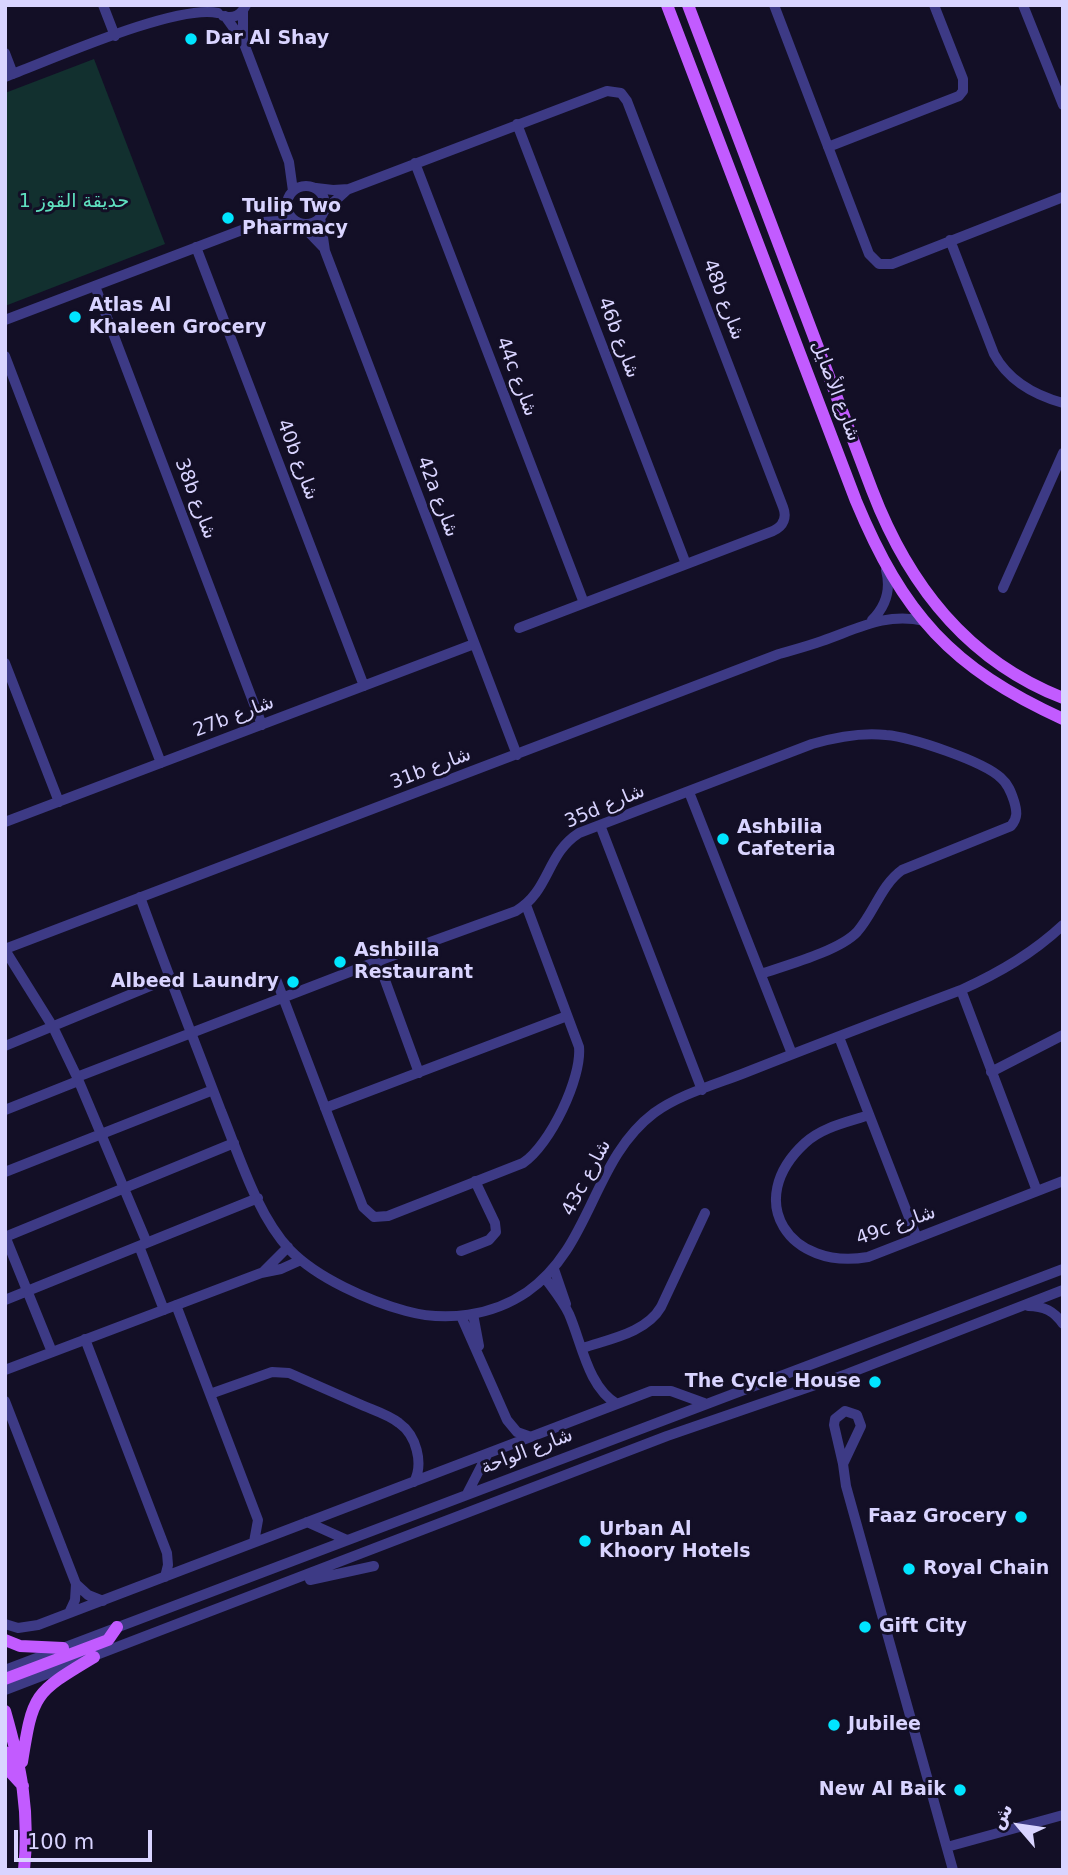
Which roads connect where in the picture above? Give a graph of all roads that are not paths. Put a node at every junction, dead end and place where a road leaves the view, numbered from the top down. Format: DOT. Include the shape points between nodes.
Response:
graph roads {
  1 [pos="103,5"];
  2 [pos="197,5"];
  3 [pos="667,5"];
  4 [pos="688,5"];
  5 [pos="774,5"];
  6 [pos="934,5"];
  7 [pos="1023,5"];
  8 [pos="246,7"];
  9 [pos="219,11"];
  10 [pos="186,13"];
  11 [pos="115,36"];
  12 [pos="243,41"];
  13 [pos="5,53"];
  14 [pos="9,76"];
  15 [pos="1063,105"];
  16 [pos="517,124"];
  17 [pos="828,147"];
  18 [pos="289,162"];
  19 [pos="415,163"];
  20 [pos="314,188"];
  21 [pos="349,188"];
  22 [pos="293,191"];
  23 [pos="1063,197"];
  24 [pos="287,203"];
  25 [pos="322,214"];
  26 [pos="297,221"];
  27 [pos="263,222"];
  28 [pos="950,240"];
  29 [pos="196,247"];
  30 [pos="325,251"];
  31 [pos="95,286"];
  32 [pos="5,320"];
  33 [pos="5,356"];
  34 [pos="1063,403"];
  35 [pos="1063,453"];
  36 [pos="686,564"];
  37 [pos="885,566"];
  38 [pos="1003,588"];
  39 [pos="584,603"];
  40 [pos="924,621"];
  41 [pos="869,623"];
  42 [pos="519,628"];
  43 [pos="474,644"];
  44 [pos="5,663"];
  45 [pos="364,686"];
  46 [pos="1063,698"];
  47 [pos="1063,719"];
  48 [pos="262,725"];
  49 [pos="517,755"];
  50 [pos="161,763"];
  51 [pos="689,792"];
  52 [pos="59,802"];
  53 [pos="5,822"];
  54 [pos="600,825"];
  55 [pos="140,897"];
  56 [pos="526,905"];
  57 [pos="1063,925"];
  58 [pos="5,950"];
  59 [pos="378,961"];
  60 [pos="761,974"];
  61 [pos="170,978"];
  62 [pos="276,979"];
  63 [pos="961,990"];
  64 [pos="283,998"];
  65 [pos="567,1016"];
  66 [pos="52,1027"];
  67 [pos="191,1033"];
  68 [pos="1063,1035"];
  69 [pos="839,1037"];
  70 [pos="5,1046"];
  71 [pos="792,1054"];
  72 [pos="991,1072"];
  73 [pos="419,1073"];
  74 [pos="77,1079"];
  75 [pos="213,1090"];
  76 [pos="702,1090"];
  77 [pos="325,1108"];
  78 [pos="5,1110"];
  79 [pos="869,1115"];
  80 [pos="100,1133"];
  81 [pos="234,1143"];
  82 [pos="5,1172"];
  83 [pos="475,1181"];
  84 [pos="1063,1181"];
  85 [pos="124,1189"];
  86 [pos="1037,1191"];
  87 [pos="258,1198"];
  88 [pos="705,1213"];
  89 [pos="5,1237"];
  90 [pos="917,1238"];
  91 [pos="143,1244"];
  92 [pos="288,1247"];
  93 [pos="461,1251"];
  94 [pos="301,1260"];
  95 [pos="554,1269"];
  96 [pos="1063,1269"];
  97 [pos="261,1273"];
  98 [pos="545,1278"];
  99 [pos="1063,1290"];
  100 [pos="28,1291"];
  101 [pos="5,1300"];
  102 [pos="176,1305"];
  103 [pos="1020,1306"];
  104 [pos="164,1310"];
  105 [pos="568,1311"];
  106 [pos="473,1314"];
  107 [pos="461,1316"];
  108 [pos="1063,1324"];
  109 [pos="85,1339"];
  110 [pos="583,1348"];
  111 [pos="52,1352"];
  112 [pos="480,1354"];
  113 [pos="5,1370"];
  114 [pos="596,1383"];
  115 [pos="210,1394"];
  116 [pos="5,1401"];
  117 [pos="704,1403"];
  118 [pos="617,1404"];
  119 [pos="593,1414"];
  120 [pos="508,1420"];
  121 [pos="531,1437"];
  122 [pos="505,1447"];
  123 [pos="487,1455"];
  124 [pos="418,1459"];
  125 [pos="843,1464"];
  126 [pos="442,1471"];
  127 [pos="414,1482"];
  128 [pos="467,1494"];
  129 [pos="257,1520"];
  130 [pos="307,1522"];
  131 [pos="275,1534"];
  132 [pos="347,1540"];
  133 [pos="254,1542"];
  134 [pos="167,1553"];
  135 [pos="374,1566"];
  136 [pos="187,1568"];
  137 [pos="165,1577"];
  138 [pos="76,1584"];
  139 [pos="282,1585"];
  140 [pos="103,1601"];
  141 [pos="69,1613"];
  142 [pos="5,1624"];
  143 [pos="117,1627"];
  144 [pos="5,1640"];
  145 [pos="63,1648"];
  146 [pos="94,1657"];
  147 [pos="5,1670"];
  148 [pos="5,1679"];
  149 [pos="5,1690"];
  150 [pos="5,1711"];
  151 [pos="5,1752"];
  152 [pos="21,1770"];
  153 [pos="23,1786"];
  154 [pos="1063,1815"];
  155 [pos="947,1847"];
  156 [pos="23,1870"];
  157 [pos="953,1870"];
  1 -- 11 [label="street"];
  2 -- 10 [label="street"];
  3 -- 37 [label="main road, شارع الأصايل"];
  4 -- 46 [label="main road, شارع الأصايل" via="881,513 902,556 939,611 974,645 1014,673"];
  5 -- 17 [label="street"];
  6 -- 17 [label="street" via="963,79 960,96"];
  7 -- 15 [label="street"];
  8 -- 9 [label="street" via="235,16"];
  8 -- 12 [label="street"];
  9 -- 10 [label="street"];
  9 -- 12 [label="street"];
  10 -- 11 [label="street"];
  11 -- 14 [label="street"];
  12 -- 18 [label="street"];
  13 -- 14 [label="street"];
  16 -- 19 [label="street"];
  16 -- 36 [label="street, 46b شارع"];
  16 -- 36 [label="street, 48b شارع" via="607,91 621,93 627,101 783,506 785,519 773,531"];
  17 -- 28 [label="street" via="869,254 878,264 892,264"];
  18 -- 20 [label="street"];
  18 -- 22 [label="street"];
  19 -- 21 [label="street"];
  19 -- 39 [label="street, 44c شارع"];
  20 -- 21 [label="street"];
  20 -- 22 [label="street"];
  20 -- 25 [label="street" via="323,198"];
  21 -- 25 [label="street"];
  22 -- 24 [label="street"];
  23 -- 28 [label="street"];
  24 -- 26 [label="street"];
  24 -- 27 [label="street"];
  25 -- 26 [label="street" via="307,223"];
  25 -- 30 [label="street, 42a شارع"];
  26 -- 27 [label="street"];
  26 -- 30 [label="street, 42a شارع"];
  27 -- 29 [label="street"];
  28 -- 34 [label="street" via="1001,366 1018,383"];
  29 -- 31 [label="street"];
  29 -- 45 [label="street, 40b شارع"];
  30 -- 43 [label="street, 42a شارع"];
  31 -- 32 [label="street"];
  31 -- 48 [label="street, 38b شارع"];
  33 -- 50 [label="street"];
  35 -- 38 [label="street"];
  36 -- 39 [label="street"];
  37 -- 40 [label="main road, شارع الأصايل"];
  37 -- 41 [label="street" via="885,603"];
  39 -- 42 [label="street"];
  40 -- 41 [label="street, 31b شارع" via="901,617"];
  40 -- 47 [label="main road, شارع الأصايل" via="980,674"];
  41 -- 49 [label="street, 31b شارع"];
  43 -- 45 [label="street, 27b شارع"];
  43 -- 49 [label="street, 42a شارع"];
  44 -- 52 [label="street"];
  45 -- 48 [label="street, 27b شارع"];
  48 -- 50 [label="street, 27b شارع"];
  49 -- 55 [label="street, 31b شارع"];
  50 -- 52 [label="street, 27b شارع"];
  51 -- 54 [label="street, 35d شارع"];
  51 -- 60 [label="street"];
  51 -- 60 [label="street, 35d شارع" via="829,739 884,734 919,741 993,772 1005,782 1014,802 1017,815 1012,826 896,874 858,930 844,942"];
  52 -- 53 [label="street, 27b شارع"];
  54 -- 56 [label="street, 35d شارع" via="561,847 541,889"];
  54 -- 76 [label="street"];
  55 -- 58 [label="street, 31b شارع"];
  55 -- 61 [label="street, 43c شارع"];
  56 -- 59 [label="street"];
  56 -- 65 [label="street"];
  57 -- 63 [label="street, 43c شارع" via="1022,959"];
  58 -- 66 [label="street"];
  59 -- 64 [label="street"];
  59 -- 73 [label="street"];
  60 -- 71 [label="street"];
  61 -- 66 [label="street"];
  61 -- 67 [label="street, 43c شارع"];
  62 -- 64 [label="street"];
  63 -- 69 [label="street, 43c شارع"];
  63 -- 72 [label="street"];
  64 -- 67 [label="street"];
  64 -- 77 [label="street"];
  65 -- 73 [label="street"];
  65 -- 83 [label="street" via="579,1047 579,1065 548,1137 523,1163"];
  66 -- 70 [label="street"];
  66 -- 74 [label="street"];
  67 -- 74 [label="street"];
  67 -- 75 [label="street, 43c شارع"];
  68 -- 72 [label="street"];
  69 -- 71 [label="street, 43c شارع"];
  69 -- 79 [label="street"];
  71 -- 76 [label="street, 43c شارع"];
  72 -- 86 [label="street"];
  73 -- 77 [label="street"];
  74 -- 78 [label="street"];
  74 -- 80 [label="street"];
  75 -- 80 [label="street"];
  75 -- 81 [label="street, 43c شارع"];
  76 -- 95 [label="street, 43c شارع" via="658,1111 630,1136"];
  77 -- 83 [label="street" via="363,1207 374,1217 388,1216"];
  79 -- 90 [label="street"];
  79 -- 90 [label="street, 49c شارع" via="822,1131 794,1154 777,1187 780,1223 805,1249 837,1259 868,1257"];
  80 -- 82 [label="street"];
  80 -- 85 [label="street"];
  81 -- 85 [label="street"];
  81 -- 87 [label="street, 43c شارع"];
  83 -- 93 [label="street" via="496,1233"];
  84 -- 86 [label="street, 49c شارع"];
  85 -- 89 [label="street"];
  85 -- 91 [label="street"];
  86 -- 90 [label="street, 49c شارع"];
  87 -- 91 [label="street"];
  87 -- 92 [label="street, 43c شارع"];
  88 -- 110 [label="street" via="652,1320"];
  89 -- 100 [label="street"];
  91 -- 100 [label="street"];
  91 -- 104 [label="street"];
  92 -- 94 [label="street, 43c شارع"];
  92 -- 97 [label="street"];
  94 -- 97 [label="street"];
  94 -- 107 [label="street, 43c شارع" via="388,1306"];
  95 -- 98 [label="street, 43c شارع"];
  95 -- 105 [label="street"];
  96 -- 117 [label="street, شارع الواحة"];
  97 -- 102 [label="street"];
  98 -- 105 [label="street"];
  98 -- 106 [label="street, 43c شارع" via="512,1301"];
  99 -- 103 [label="street, شارع الواحة"];
  100 -- 101 [label="street"];
  100 -- 111 [label="street"];
  102 -- 104 [label="street"];
  102 -- 115 [label="street"];
  103 -- 108 [label="street" via="1044,1307"];
  103 -- 139 [label="street, شارع الواحة"];
  104 -- 109 [label="street"];
  105 -- 110 [label="street"];
  106 -- 107 [label="street, 43c شارع"];
  106 -- 112 [label="street"];
  107 -- 112 [label="street"];
  109 -- 111 [label="street"];
  109 -- 134 [label="street"];
  110 -- 114 [label="street"];
  111 -- 113 [label="street"];
  112 -- 120 [label="street"];
  114 -- 118 [label="street"];
  114 -- 119 [label="street"];
  115 -- 124 [label="street" via="272,1372 289,1373 398,1422 411,1436"];
  115 -- 129 [label="street"];
  116 -- 138 [label="street"];
  117 -- 118 [label="street" via="657,1390"];
  117 -- 128 [label="street, شارع الواحة"];
  118 -- 119 [label="street"];
  119 -- 121 [label="street"];
  120 -- 121 [label="street" via="517,1432"];
  120 -- 122 [label="street"];
  121 -- 122 [label="street"];
  122 -- 123 [label="street"];
  123 -- 126 [label="street"];
  123 -- 128 [label="street"];
  124 -- 126 [label="street"];
  124 -- 127 [label="street"];
  125 -- 125 [label="street" via="860,1431 860,1420 851,1412 839,1414 834,1425"];
  125 -- 155 [label="street"];
  126 -- 127 [label="street"];
  127 -- 130 [label="street"];
  128 -- 132 [label="street, شارع الواحة"];
  129 -- 131 [label="street"];
  129 -- 133 [label="street"];
  130 -- 131 [label="street"];
  130 -- 132 [label="street"];
  131 -- 133 [label="street"];
  132 -- 143 [label="street, شارع الواحة"];
  133 -- 136 [label="street"];
  134 -- 136 [label="street"];
  134 -- 137 [label="street"];
  135 -- 139 [label="street"];
  136 -- 137 [label="street"];
  137 -- 140 [label="street"];
  138 -- 140 [label="street"];
  138 -- 141 [label="street"];
  139 -- 146 [label="street, شارع الواحة"];
  140 -- 141 [label="street"];
  141 -- 142 [label="street" via="28,1627"];
  143 -- 145 [label="street, شارع الواحة"];
  143 -- 148 [label="main road" via="108,1640"];
  144 -- 145 [label="main road" via="20,1646"];
  145 -- 147 [label="street, شارع الواحة"];
  146 -- 149 [label="street, شارع الواحة"];
  146 -- 152 [label="main road" via="41,1693 28,1720"];
  150 -- 152 [label="main road"];
  151 -- 153 [label="main road" via="12,1774"];
  152 -- 153 [label="main road"];
  153 -- 156 [label="main road"];
  154 -- 155 [label="street"];
  155 -- 157 [label="street"];
}
